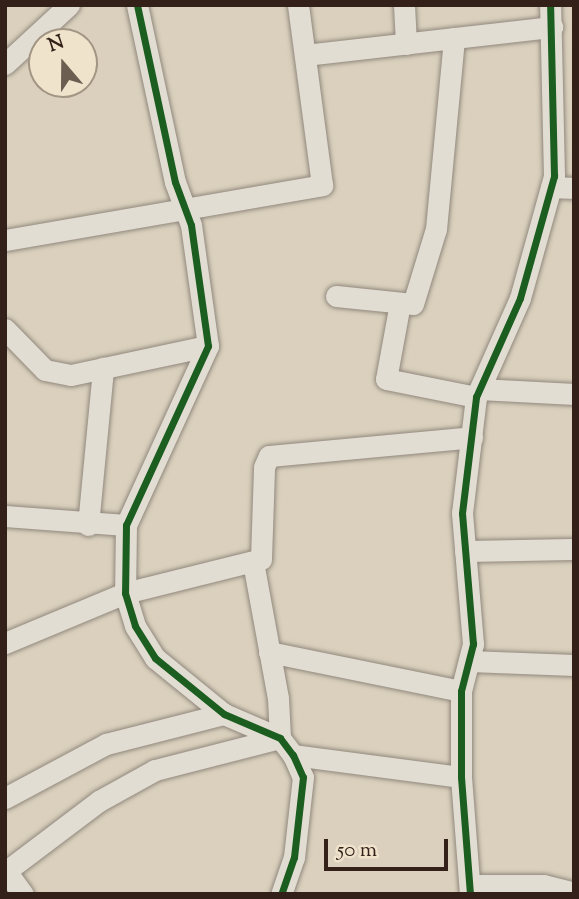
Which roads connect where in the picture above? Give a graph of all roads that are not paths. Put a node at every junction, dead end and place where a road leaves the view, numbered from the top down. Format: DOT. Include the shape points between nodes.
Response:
graph roads {
  1 [pos="69,5"];
  2 [pos="137,5"];
  3 [pos="298,5"];
  4 [pos="404,5"];
  5 [pos="550,5"];
  6 [pos="552,27"];
  7 [pos="454,38"];
  8 [pos="406,44"];
  9 [pos="305,55"];
  10 [pos="5,64"];
  11 [pos="563,101"];
  12 [pos="551,187"];
  13 [pos="574,188"];
  14 [pos="184,206"];
  15 [pos="5,240"];
  16 [pos="336,296"];
  17 [pos="400,303"];
  18 [pos="5,329"];
  19 [pos="208,346"];
  20 [pos="103,368"];
  21 [pos="478,393"];
  22 [pos="574,394"];
  23 [pos="472,437"];
  24 [pos="5,516"];
  25 [pos="88,525"];
  26 [pos="126,526"];
  27 [pos="574,549"];
  28 [pos="465,551"];
  29 [pos="253,562"];
  30 [pos="125,593"];
  31 [pos="5,643"];
  32 [pos="269,652"];
  33 [pos="469,661"];
  34 [pos="574,664"];
  35 [pos="461,691"];
  36 [pos="224,714"];
  37 [pos="280,738"];
  38 [pos="293,755"];
  39 [pos="461,777"];
  40 [pos="5,798"];
  41 [pos="6,872"];
  42 [pos="470,889"];
  43 [pos="574,893"];
  44 [pos="23,894"];
  45 [pos="281,894"];
  1 -- 10 [label="street"];
  2 -- 14 [label="street" via="145,59"];
  3 -- 9 [label="street"];
  4 -- 8 [label="street"];
  5 -- 6 [label="street"];
  6 -- 7 [label="street"];
  6 -- 11 [label="street"];
  7 -- 8 [label="street"];
  7 -- 17 [label="street" via="436,229 413,304"];
  8 -- 9 [label="street"];
  9 -- 14 [label="street" via="322,185"];
  11 -- 12 [label="street"];
  12 -- 13 [label="street"];
  12 -- 21 [label="street" via="520,298"];
  14 -- 15 [label="street"];
  14 -- 19 [label="street" via="191,225"];
  16 -- 17 [label="street"];
  17 -- 21 [label="street" via="386,379"];
  18 -- 20 [label="street" via="45,370 71,375"];
  19 -- 20 [label="street"];
  19 -- 26 [label="street"];
  20 -- 25 [label="street"];
  21 -- 22 [label="street"];
  21 -- 23 [label="street"];
  23 -- 28 [label="street" via="462,513"];
  23 -- 29 [label="street" via="269,456 264,467 261,559"];
  24 -- 25 [label="street"];
  25 -- 26 [label="street"];
  26 -- 30 [label="street"];
  27 -- 28 [label="street"];
  28 -- 33 [label="street" via="472,644"];
  29 -- 30 [label="street"];
  29 -- 32 [label="street"];
  30 -- 31 [label="street"];
  30 -- 36 [label="street" via="135,626 155,658"];
  32 -- 35 [label="street"];
  32 -- 37 [label="street"];
  33 -- 34 [label="street"];
  33 -- 35 [label="street"];
  35 -- 39 [label="street"];
  36 -- 37 [label="street"];
  36 -- 40 [label="street" via="106,744"];
  37 -- 38 [label="street"];
  37 -- 41 [label="street" via="155,770 99,801"];
  38 -- 39 [label="street"];
  38 -- 45 [label="street" via="303,777 294,857"];
  39 -- 42 [label="street"];
  41 -- 44 [label="street"];
  42 -- 43 [label="street" via="543,885"];
}
